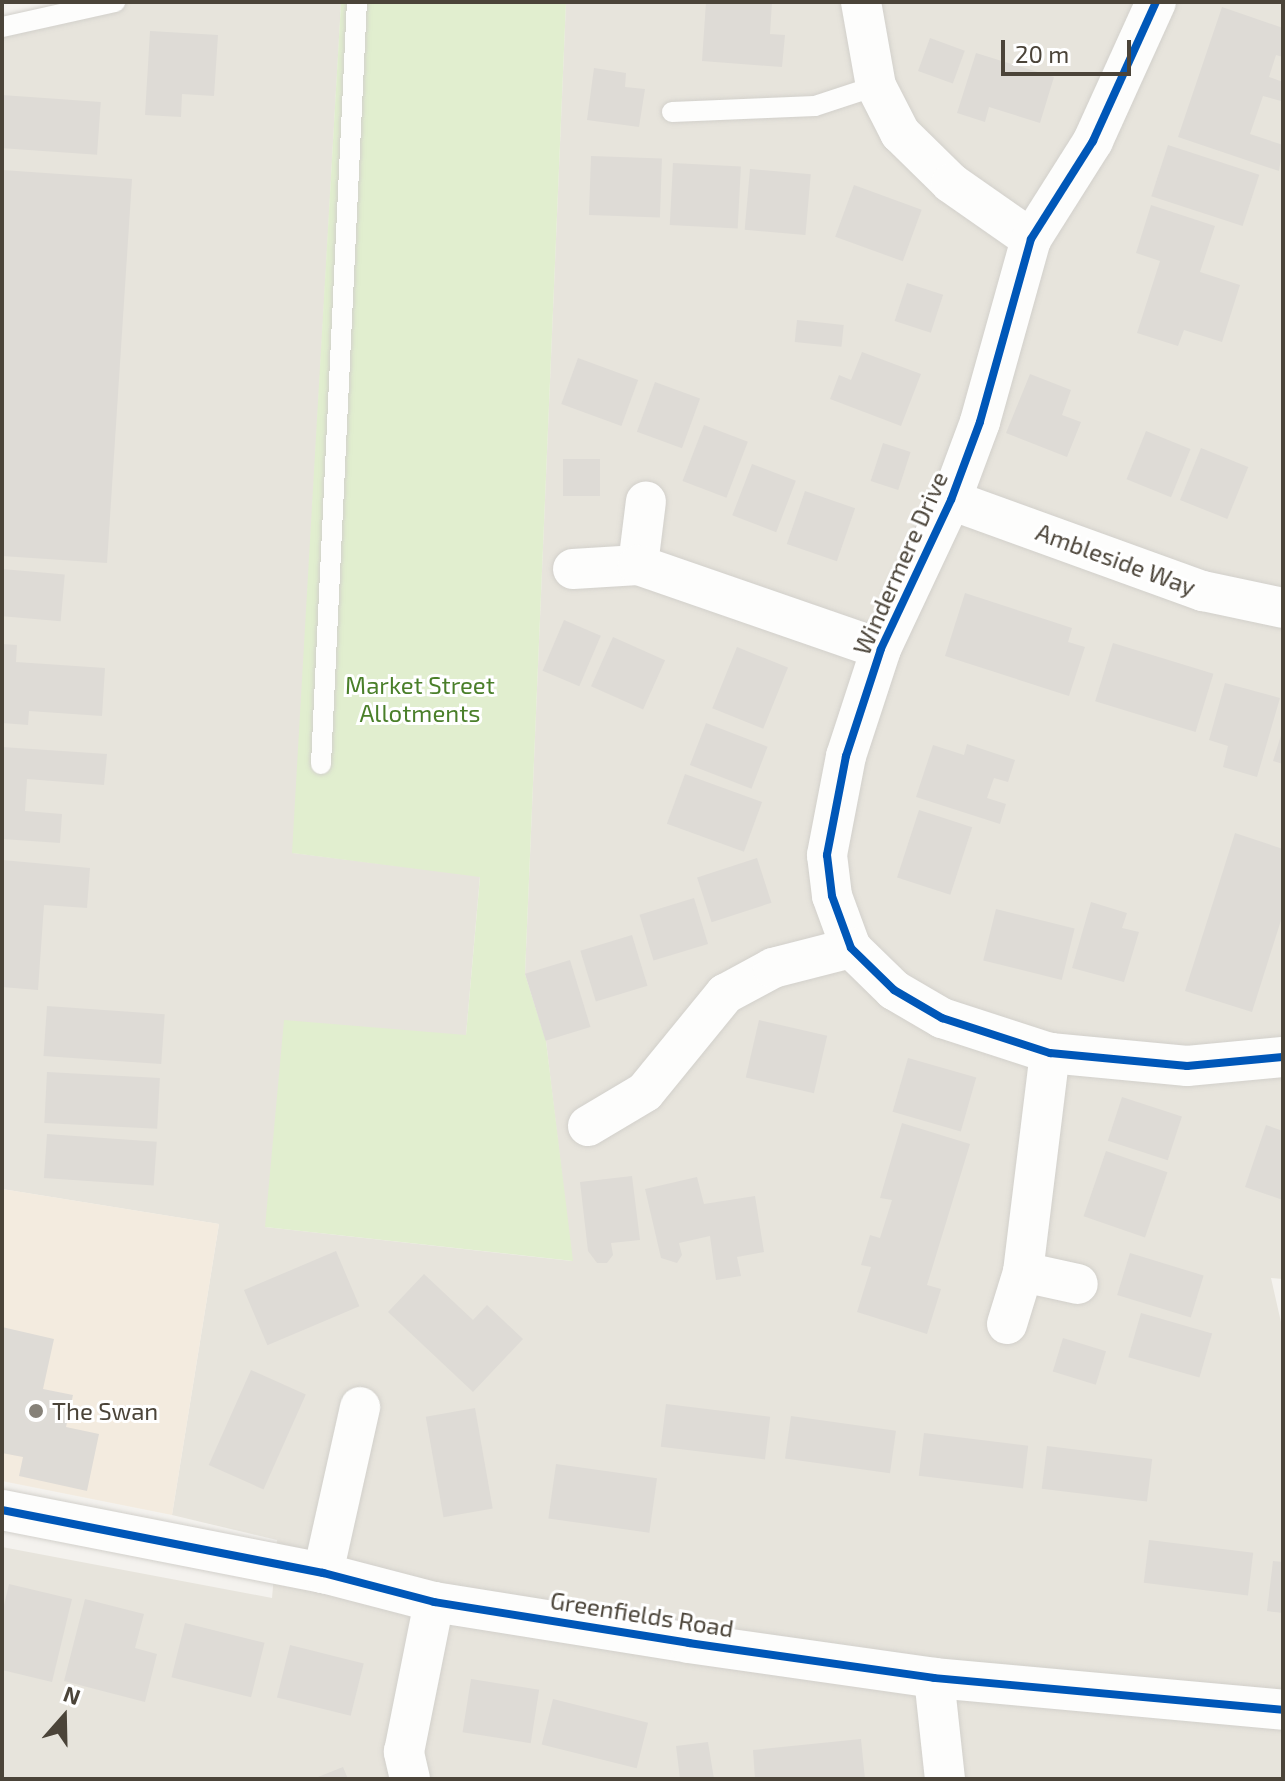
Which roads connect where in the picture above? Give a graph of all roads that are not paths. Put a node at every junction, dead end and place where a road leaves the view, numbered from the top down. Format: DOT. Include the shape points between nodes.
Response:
graph roads {
  1 [pos="115,2"];
  2 [pos="357,2"];
  3 [pos="861,2"];
  4 [pos="1156,2"];
  5 [pos="2,27"];
  6 [pos="876,86"];
  7 [pos="672,112"];
  8 [pos="1031,239"];
  9 [pos="951,500"];
  10 [pos="646,501"];
  11 [pos="638,565"];
  12 [pos="573,569"];
  13 [pos="1283,608"];
  14 [pos="881,649"];
  15 [pos="321,764"];
  16 [pos="851,948"];
  17 [pos="1050,1053"];
  18 [pos="1283,1057"];
  19 [pos="588,1126"];
  20 [pos="1023,1272"];
  21 [pos="1078,1284"];
  22 [pos="1007,1324"];
  23 [pos="360,1407"];
  24 [pos="2,1510"];
  25 [pos="323,1573"];
  26 [pos="434,1602"];
  27 [pos="934,1678"];
  28 [pos="1283,1710"];
  29 [pos="410,1779"];
  30 [pos="945,1779"];
  1 -- 5 [label="lane"];
  2 -- 15 [label="lane"];
  3 -- 6 [label="street"];
  4 -- 8 [label="street, Windermere Drive" via="1093,141"];
  6 -- 7 [label="lane" via="815,106"];
  6 -- 8 [label="street" via="900,133 951,183"];
  8 -- 9 [label="street, Windermere Drive" via="980,422"];
  9 -- 13 [label="street, Ambleside Way" via="1203,591"];
  9 -- 14 [label="street, Windermere Drive"];
  10 -- 11 [label="street"];
  11 -- 12 [label="street"];
  11 -- 14 [label="street"];
  14 -- 16 [label="street, Windermere Drive" via="846,756 827,855 832,896"];
  16 -- 17 [label="street, Windermere Drive" via="894,990 942,1018"];
  16 -- 19 [label="street" via="773,968 725,994 645,1092"];
  17 -- 18 [label="street, Windermere Drive" via="1187,1066"];
  17 -- 20 [label="street"];
  20 -- 21 [label="street"];
  20 -- 22 [label="street"];
  23 -- 25 [label="street"];
  24 -- 25 [label="street, Greenfields Road"];
  25 -- 26 [label="street, Greenfields Road"];
  26 -- 27 [label="street, Greenfields Road"];
  26 -- 29 [label="street" via="404,1752"];
  27 -- 28 [label="street, Greenfields Road"];
  27 -- 30 [label="street"];
}
